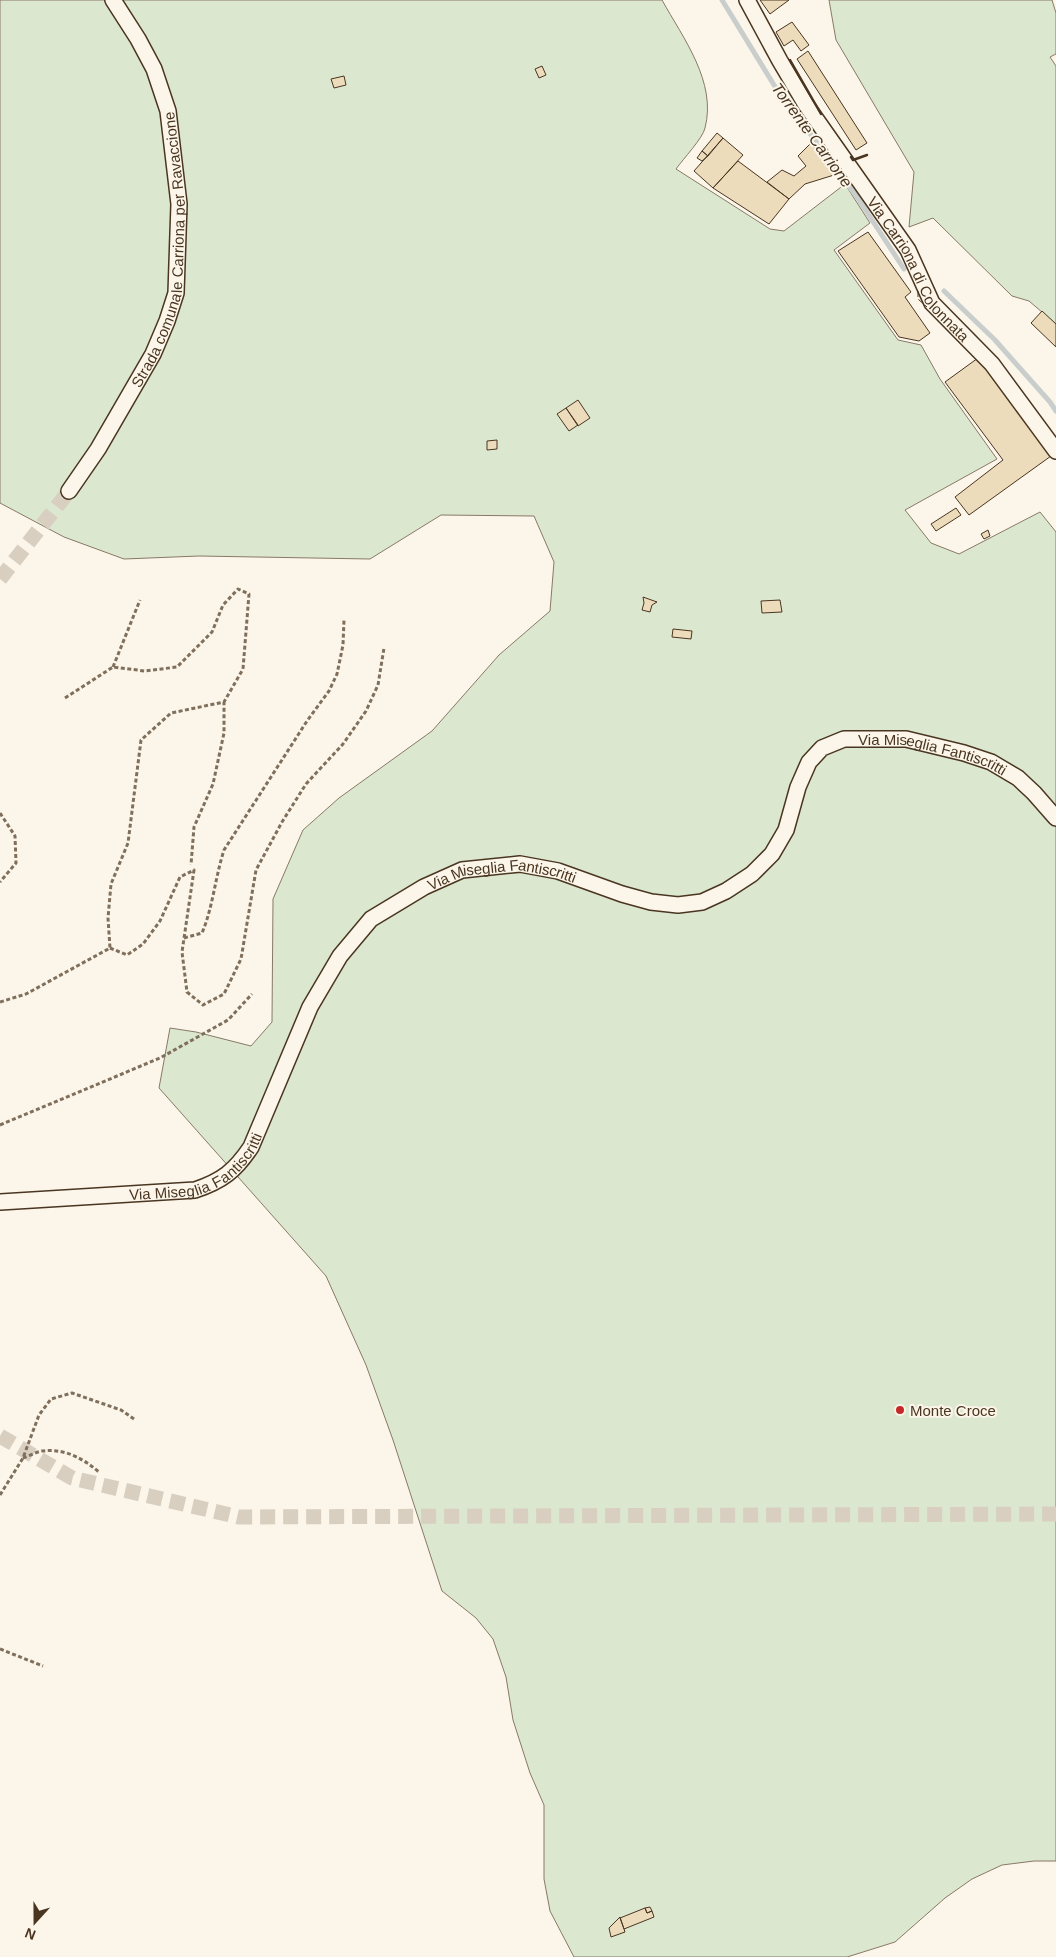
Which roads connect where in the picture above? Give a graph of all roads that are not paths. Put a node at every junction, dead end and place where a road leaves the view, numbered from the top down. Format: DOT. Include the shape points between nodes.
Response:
graph roads {
  1 [pos="113,0"];
  2 [pos="747,0"];
  3 [pos="1056,451"];
  4 [pos="69,491"];
  5 [pos="1056,818"];
  6 [pos="4,1202"];
  1 -- 4 [label="street, Strada comunale Carriona per Ravaccione" via="154,69 168,111 179,204 176,293 153,354 98,449"];
  2 -- 3 [label="street, Via Carriona di Colonnata" via="806,105 908,250 932,303 992,364"];
  5 -- 6 [label="street, Via Miseglia Fantiscritti" via="1018,778 992,762 906,739 844,739 822,748 809,762 786,830 772,854 752,874 702,902 678,906 651,902 558,871 520,864 462,870 424,887 371,919 340,956 310,1007 251,1147 227,1176 195,1190"];
}
